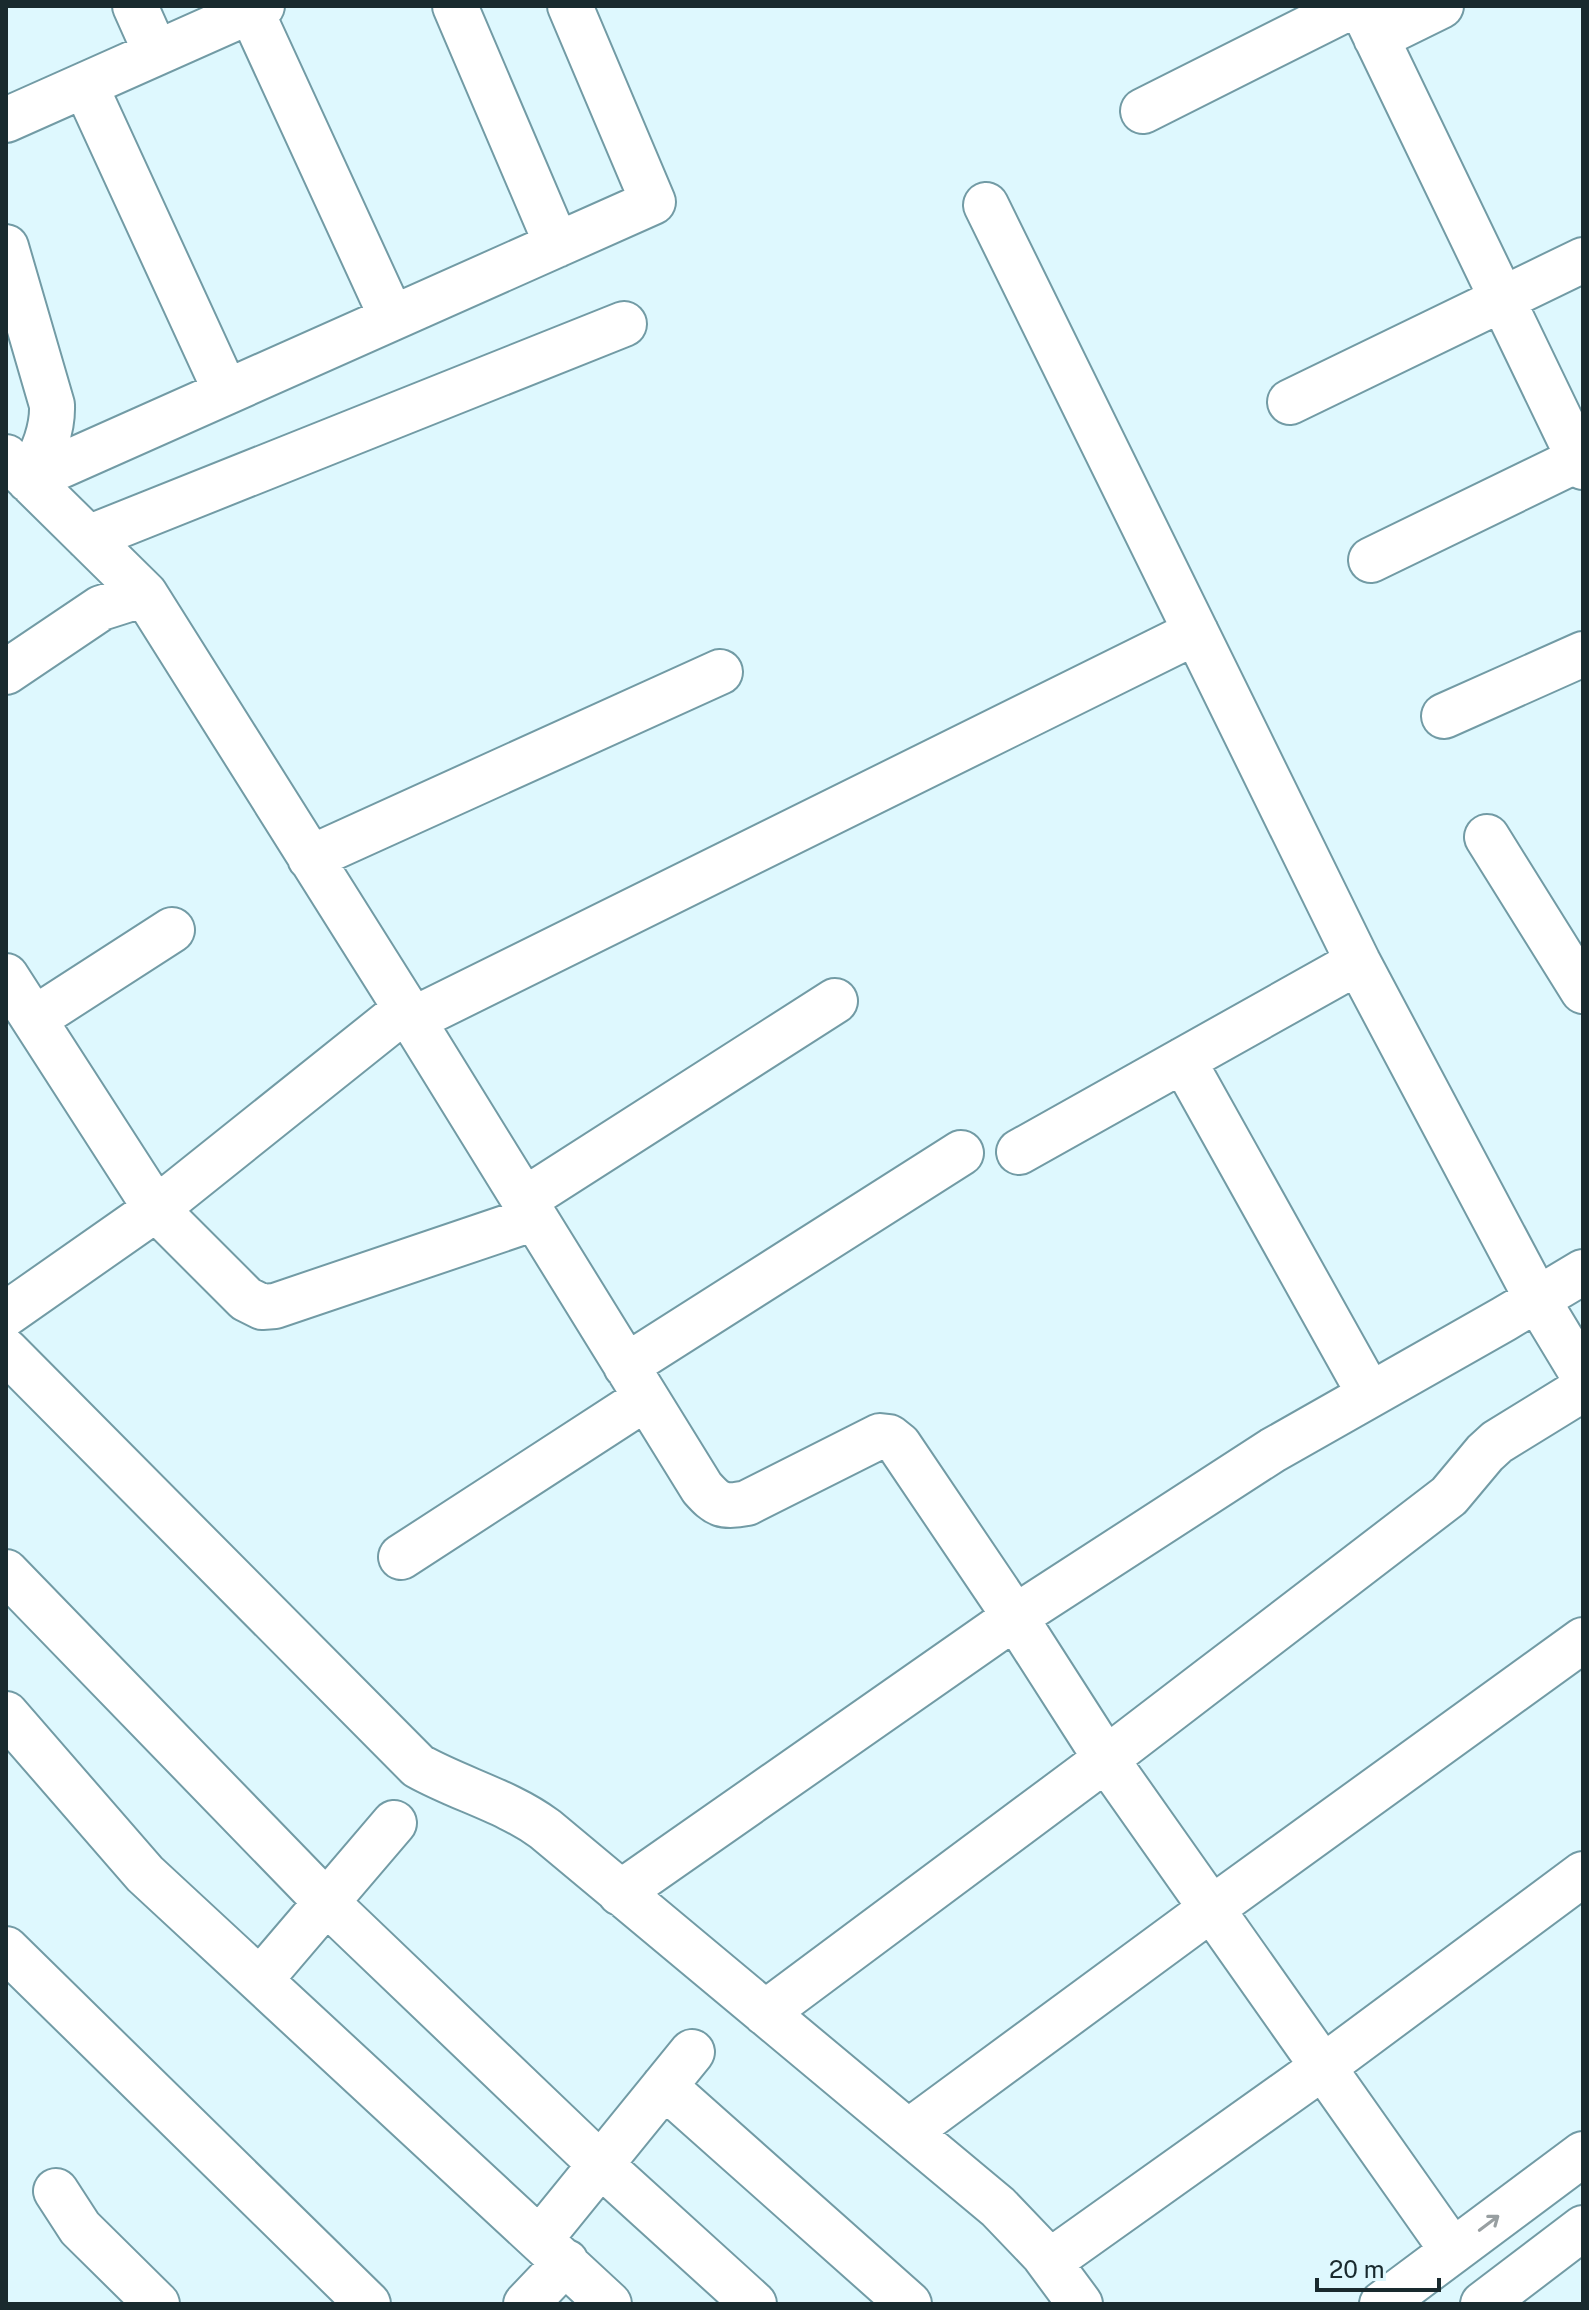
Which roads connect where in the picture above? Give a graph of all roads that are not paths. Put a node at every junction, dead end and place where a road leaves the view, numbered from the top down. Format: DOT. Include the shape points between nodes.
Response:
graph roads {
  1 [pos="135,6"];
  2 [pos="455,6"];
  3 [pos="570,6"];
  4 [pos="1441,6"];
  5 [pos="257,8"];
  6 [pos="1363,17"];
  7 [pos="156,53"];
  8 [pos="85,85"];
  9 [pos="1143,111"];
  10 [pos="6,120"];
  11 [pos="986,205"];
  12 [pos="557,245"];
  13 [pos="6,247"];
  14 [pos="1583,260"];
  15 [pos="1502,299"];
  16 [pos="392,318"];
  17 [pos="624,324"];
  18 [pos="226,392"];
  19 [pos="1290,402"];
  20 [pos="1582,461"];
  21 [pos="17,468"];
  22 [pos="88,538"];
  23 [pos="1371,560"];
  24 [pos="145,594"];
  25 [pos="1196,632"];
  26 [pos="1583,654"];
  27 [pos="6,672"];
  28 [pos="720,672"];
  29 [pos="1444,716"];
  30 [pos="1487,837"];
  31 [pos="310,858"];
  32 [pos="172,930"];
  33 [pos="1358,962"];
  34 [pos="6,976"];
  35 [pos="1583,991"];
  36 [pos="835,1001"];
  37 [pos="409,1014"];
  38 [pos="34,1019"];
  39 [pos="1183,1060"];
  40 [pos="1019,1152"];
  41 [pos="961,1153"];
  42 [pos="156,1209"];
  43 [pos="529,1209"];
  44 [pos="1583,1272"];
  45 [pos="1537,1299"];
  46 [pos="6,1314"];
  47 [pos="6,1351"];
  48 [pos="1583,1375"];
  49 [pos="636,1382"];
  50 [pos="1583,1389"];
  51 [pos="1370,1395"];
  52 [pos="401,1557"];
  53 [pos="6,1572"];
  54 [pos="1015,1617"];
  55 [pos="1583,1640"];
  56 [pos="6,1714"];
  57 [pos="1106,1759"];
  58 [pos="394,1823"];
  59 [pos="1583,1874"];
  60 [pos="620,1893"];
  61 [pos="326,1902"];
  62 [pos="1211,1909"];
  63 [pos="6,1949"];
  64 [pos="260,1980"];
  65 [pos="765,2013"];
  66 [pos="692,2052"];
  67 [pos="1323,2067"];
  68 [pos="664,2086"];
  69 [pos="908,2132"];
  70 [pos="601,2165"];
  71 [pos="1567,2165"];
  72 [pos="56,2191"];
  73 [pos="1583,2220"];
  74 [pos="1583,2228"];
  75 [pos="1452,2250"];
  76 [pos="553,2251"];
  77 [pos="1049,2262"];
  78 [pos="157,2304"];
  79 [pos="368,2304"];
  80 [pos="526,2304"];
  81 [pos="609,2304"];
  82 [pos="754,2304"];
  83 [pos="909,2304"];
  84 [pos="1080,2304"];
  85 [pos="1382,2304"];
  86 [pos="1483,2304"];
  1 -- 7 [label="street"];
  2 -- 12 [label="street"];
  3 -- 12 [label="street" via="653,202"];
  4 -- 6 [label="street"];
  5 -- 7 [label="street"];
  5 -- 16 [label="street"];
  6 -- 9 [label="street"];
  6 -- 15 [label="street"];
  7 -- 8 [label="street"];
  8 -- 10 [label="street"];
  8 -- 18 [label="street"];
  11 -- 25 [label="street"];
  12 -- 16 [label="street"];
  13 -- 21 [label="street" via="53,422 48,439"];
  14 -- 15 [label="street"];
  15 -- 19 [label="street"];
  15 -- 20 [label="street"];
  16 -- 18 [label="street"];
  17 -- 22 [label="street"];
  18 -- 21 [label="street"];
  20 -- 23 [label="street"];
  21 -- 22 [label="street"];
  22 -- 24 [label="street"];
  24 -- 27 [label="street" via="101,608"];
  24 -- 31 [label="street"];
  25 -- 33 [label="street"];
  25 -- 37 [label="street"];
  26 -- 29 [label="street"];
  28 -- 31 [label="street"];
  30 -- 35 [label="street"];
  31 -- 37 [label="street"];
  32 -- 38 [label="street"];
  33 -- 39 [label="street"];
  33 -- 45 [label="street"];
  34 -- 38 [label="street"];
  36 -- 43 [label="street"];
  37 -- 42 [label="street"];
  37 -- 43 [label="street"];
  38 -- 42 [label="street"];
  39 -- 40 [label="street"];
  39 -- 51 [label="street"];
  41 -- 49 [label="street"];
  42 -- 43 [label="street" via="246,1299 262,1307"];
  42 -- 46 [label="street"];
  43 -- 49 [label="street"];
  44 -- 45 [label="street"];
  45 -- 48 [label="street"];
  45 -- 51 [label="street"];
  47 -- 60 [label="street" via="418,1766 525,1814"];
  49 -- 52 [label="street"];
  49 -- 54 [label="street" via="702,1488 714,1502 729,1507 747,1503 880,1436 889,1437"];
  50 -- 57 [label="street" via="1497,1442 1449,1496"];
  51 -- 54 [label="street" via="1273,1450"];
  53 -- 61 [label="street"];
  54 -- 57 [label="street"];
  54 -- 60 [label="street"];
  55 -- 62 [label="street"];
  56 -- 64 [label="street" via="145,1874"];
  57 -- 62 [label="street"];
  57 -- 65 [label="street"];
  58 -- 61 [label="street"];
  59 -- 67 [label="street"];
  60 -- 65 [label="street"];
  61 -- 64 [label="street"];
  61 -- 70 [label="street"];
  62 -- 67 [label="street"];
  62 -- 69 [label="street"];
  63 -- 79 [label="street"];
  64 -- 76 [label="street"];
  65 -- 69 [label="street"];
  66 -- 68 [label="street"];
  67 -- 75 [label="street"];
  67 -- 77 [label="street"];
  68 -- 70 [label="street"];
  68 -- 83 [label="street"];
  69 -- 77 [label="street" via="998,2207"];
  70 -- 76 [label="street"];
  70 -- 82 [label="street"];
  71 -- 73 [label="street"];
  75 -- 71 [label="street, one-way"];
  72 -- 78 [label="street" via="80,2228"];
  74 -- 86 [label="street"];
  75 -- 85 [label="street"];
  76 -- 80 [label="street"];
  76 -- 81 [label="street"];
  77 -- 84 [label="street"];
}
